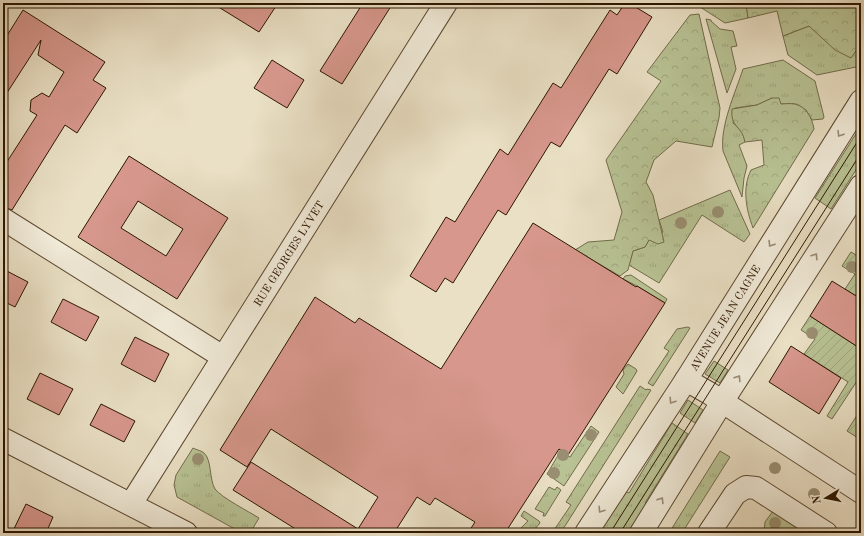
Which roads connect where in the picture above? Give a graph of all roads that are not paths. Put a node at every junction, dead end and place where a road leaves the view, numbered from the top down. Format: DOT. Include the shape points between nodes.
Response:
graph roads {
  1 [pos="446,3"];
  2 [pos="861,100"];
  3 [pos="861,186"];
  4 [pos="3,219"];
  5 [pos="223,357"];
  6 [pos="686,380"];
  7 [pos="722,402"];
  8 [pos="3,439"];
  9 [pos="861,492"];
  10 [pos="131,504"];
  11 [pos="186,533"];
  12 [pos="586,533"];
  13 [pos="641,533"];
  14 [pos="709,533"];
  15 [pos="826,533"];
  1 -- 5 [label="street, RUE GEORGES LYVET"];
  2 -- 6 [label="street, AVENUE JEAN CAGNE, one-way"];
  7 -- 3 [label="street, one-way"];
  4 -- 5 [label="street"];
  5 -- 10 [label="street, RUE GEORGES LYVET"];
  6 -- 7 [label="street"];
  6 -- 12 [label="street, AVENUE JEAN CAGNE, one-way"];
  7 -- 9 [label="street"];
  13 -- 7 [label="street, one-way"];
  8 -- 10 [label="street"];
  10 -- 11 [label="street"];
  14 -- 15 [label="street" via="735,494 746,487 756,488"];
}
